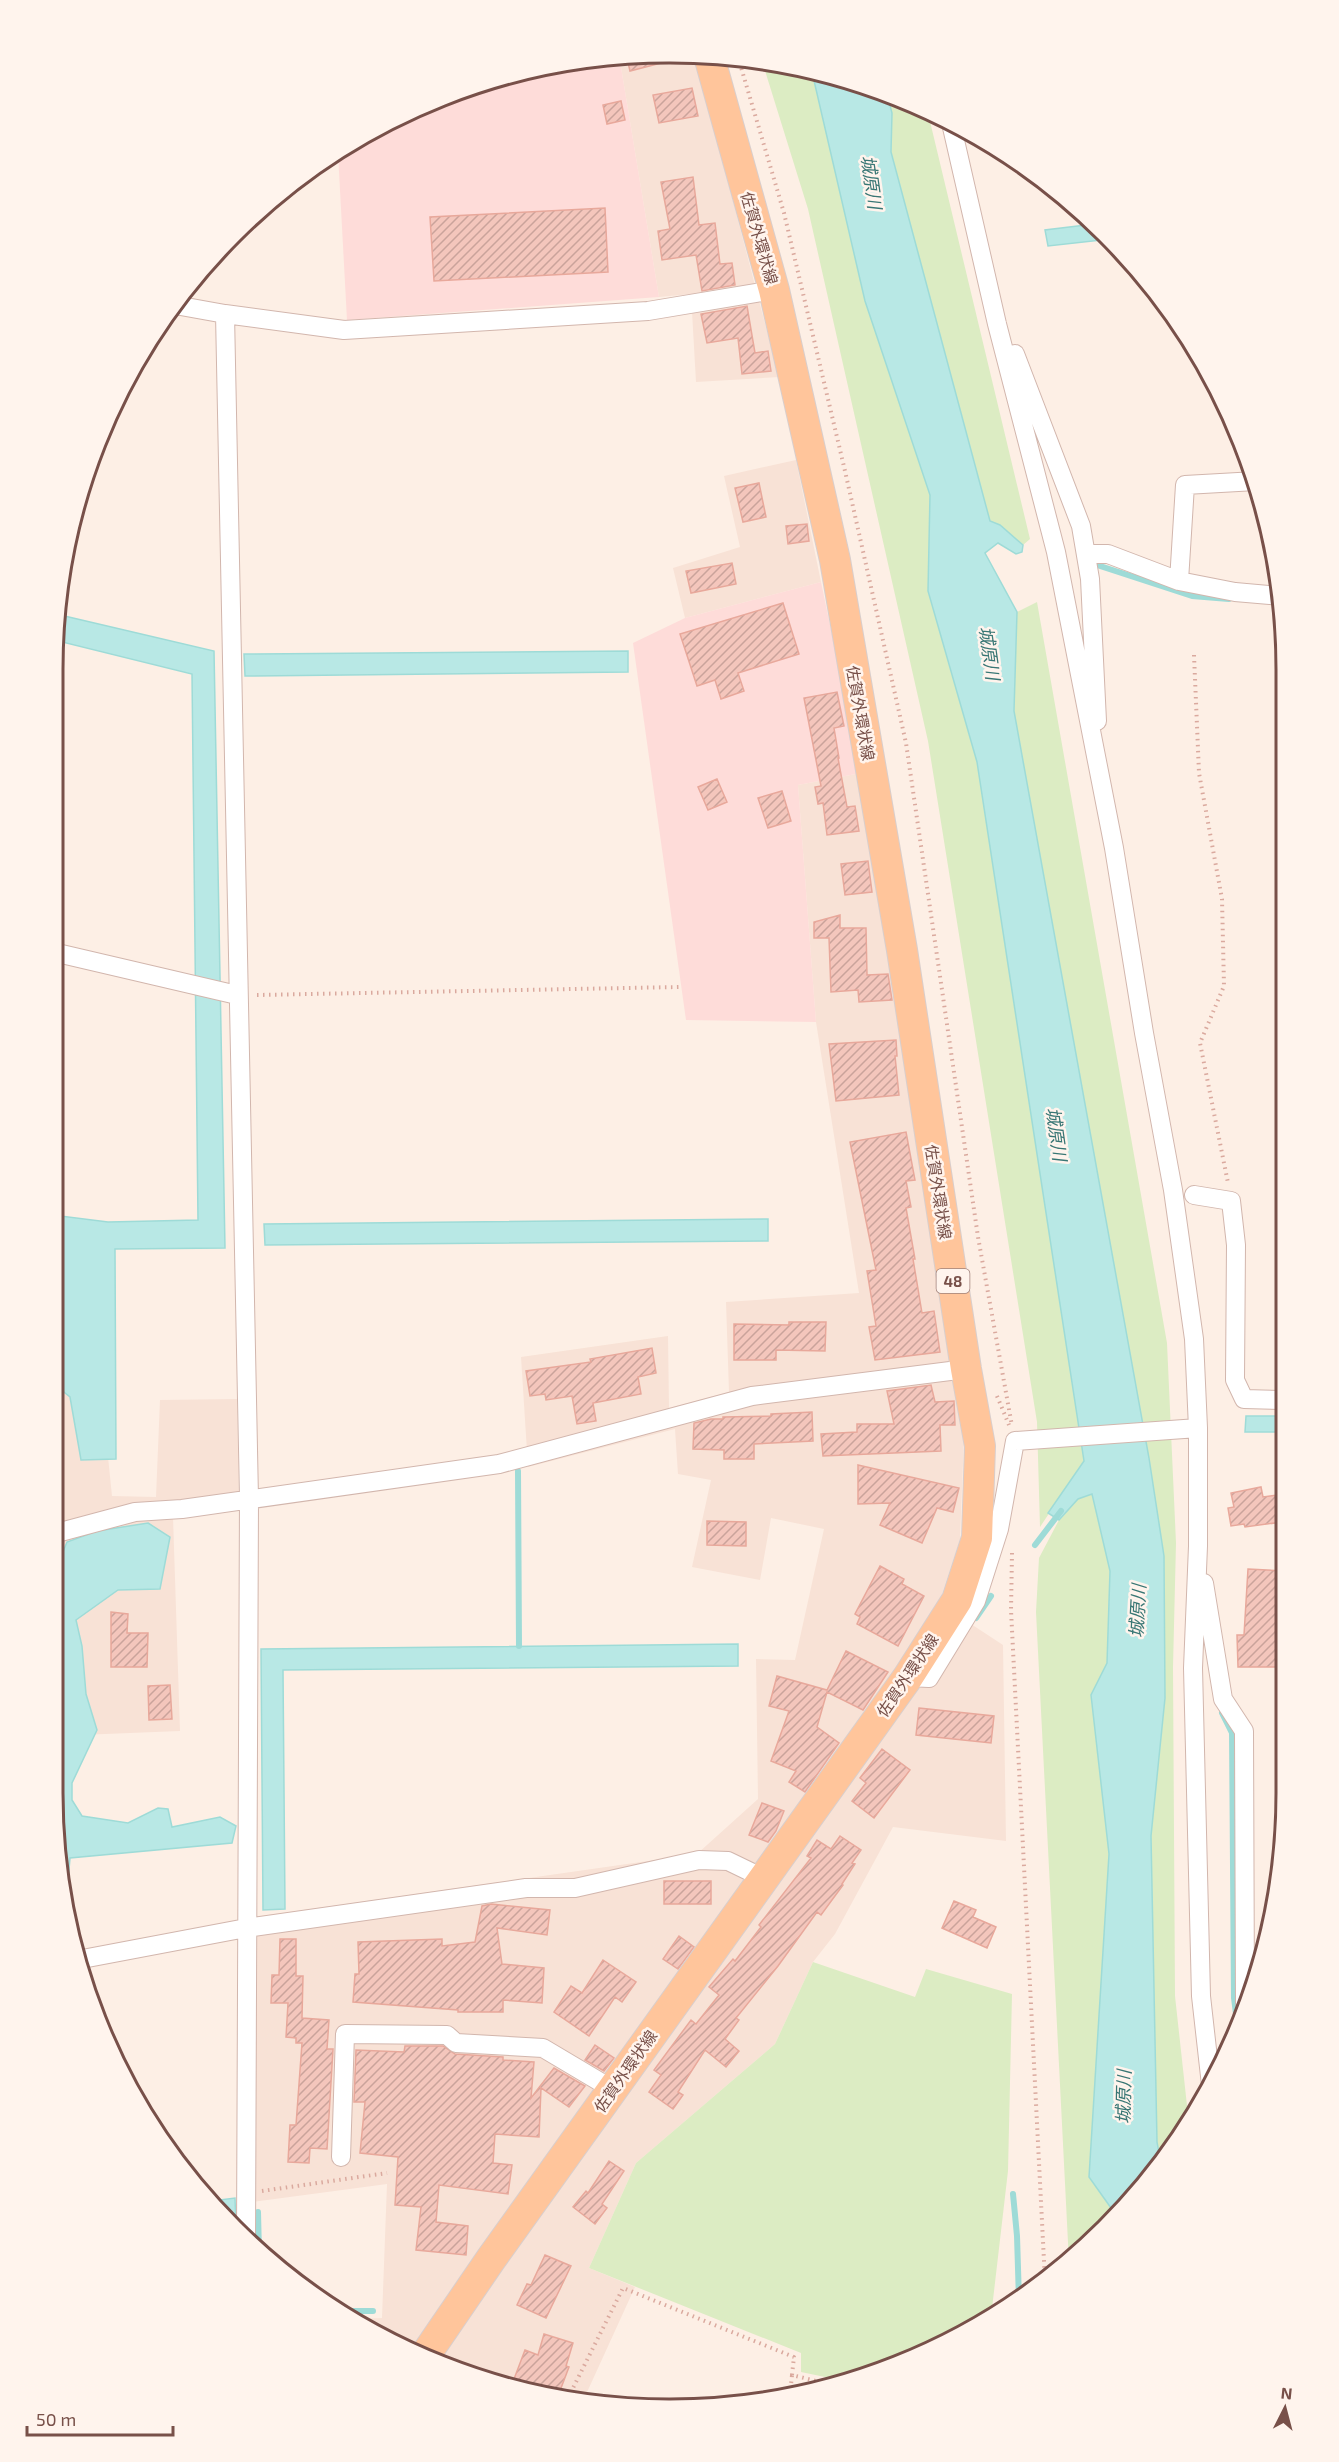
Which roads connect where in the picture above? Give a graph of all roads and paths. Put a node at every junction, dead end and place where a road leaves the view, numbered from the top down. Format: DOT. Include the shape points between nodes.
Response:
graph roads {
  1 [pos="711,64"];
  2 [pos="954,134"];
  3 [pos="774,290"];
  4 [pos="183,307"];
  5 [pos="225,314"];
  6 [pos="997,324"];
  7 [pos="1246,482"];
  8 [pos="1086,554"];
  9 [pos="1179,581"];
  10 [pos="1272,595"];
  11 [pos="1194,655"];
  12 [pos="1094,746"];
  13 [pos="63,954"];
  14 [pos="679,987"];
  15 [pos="237,995"];
  16 [pos="1194,1195"];
  17 [pos="1231,1201"];
  18 [pos="966,1369"];
  19 [pos="1276,1400"];
  20 [pos="1198,1428"];
  21 [pos="249,1498"];
  22 [pos="63,1531"];
  23 [pos="1012,1542"];
  24 [pos="1198,1546"];
  25 [pos="908,1677"];
  26 [pos="763,1878"];
  27 [pos="246,1928"];
  28 [pos="87,1958"];
  29 [pos="1245,1984"];
  30 [pos="1208,2070"];
  31 [pos="612,2090"];
  32 [pos="341,2157"];
  33 [pos="387,2173"];
  34 [pos="246,2193"];
  35 [pos="246,2226"];
  36 [pos="1044,2269"];
  37 [pos="429,2349"];
  38 [pos="792,2375"];
  39 [pos="815,2381"];
  40 [pos="791,2386"];
  41 [pos="572,2391"];
  1 -- 3 [label="main road, 佐賀外環状線 / 48"];
  2 -- 6 [label="street"];
  3 -- 5 [label="street" via="648,311 344,330"];
  3 -- 18 [label="main road, 佐賀外環状線 / 48" via="835,560 902,950"];
  4 -- 5 [label="street"];
  5 -- 15 [label="street"];
  6 -- 8 [label="street" via="1009,339 1081,526"];
  6 -- 12 [label="street" via="1056,552"];
  7 -- 9 [label="street" via="1185,485"];
  8 -- 9 [label="street" via="1108,554"];
  8 -- 12 [label="street" via="1098,713"];
  9 -- 10 [label="street"];
  11 -- 17 [label="path" via="1199,773 1222,898 1224,975 1224,986 1200,1043"];
  12 -- 20 [label="street" via="1173,1190 1194,1339"];
  13 -- 15 [label="street"];
  14 -- 15 [label="path"];
  15 -- 21 [label="street"];
  16 -- 17 [label="street"];
  17 -- 19 [label="street" via="1236,1245 1235,1380 1244,1399"];
  18 -- 21 [label="street" via="752,1396 499,1464"];
  18 -- 25 [label="main road, 佐賀外環状線 / 48" via="980,1446 976,1538 957,1600"];
  20 -- 24 [label="street"];
  20 -- 25 [label="street" via="1015,1441 999,1529 976,1601 929,1678"];
  21 -- 22 [label="street" via="135,1512"];
  21 -- 27 [label="street"];
  23 -- 36 [label="path" via="1011,1610"];
  24 -- 29 [label="street" via="1223,1699 1244,1731"];
  24 -- 30 [label="street" via="1193,1691 1201,1996"];
  25 -- 26 [label="main road, 佐賀外環状線 / 48"];
  26 -- 27 [label="street" via="728,1861 699,1860 575,1888 526,1888"];
  26 -- 31 [label="main road, 佐賀外環状線 / 48"];
  27 -- 28 [label="street"];
  27 -- 34 [label="street"];
  31 -- 32 [label="street" via="543,2048 456,2043 447,2035 345,2034"];
  31 -- 37 [label="main road, 佐賀外環状線 / 48"];
  33 -- 34 [label="path"];
  34 -- 35 [label="street"];
  38 -- 39 [label="path"];
  38 -- 40 [label="path"];
  38 -- 41 [label="path" via="794,2357 623,2288"];
}
